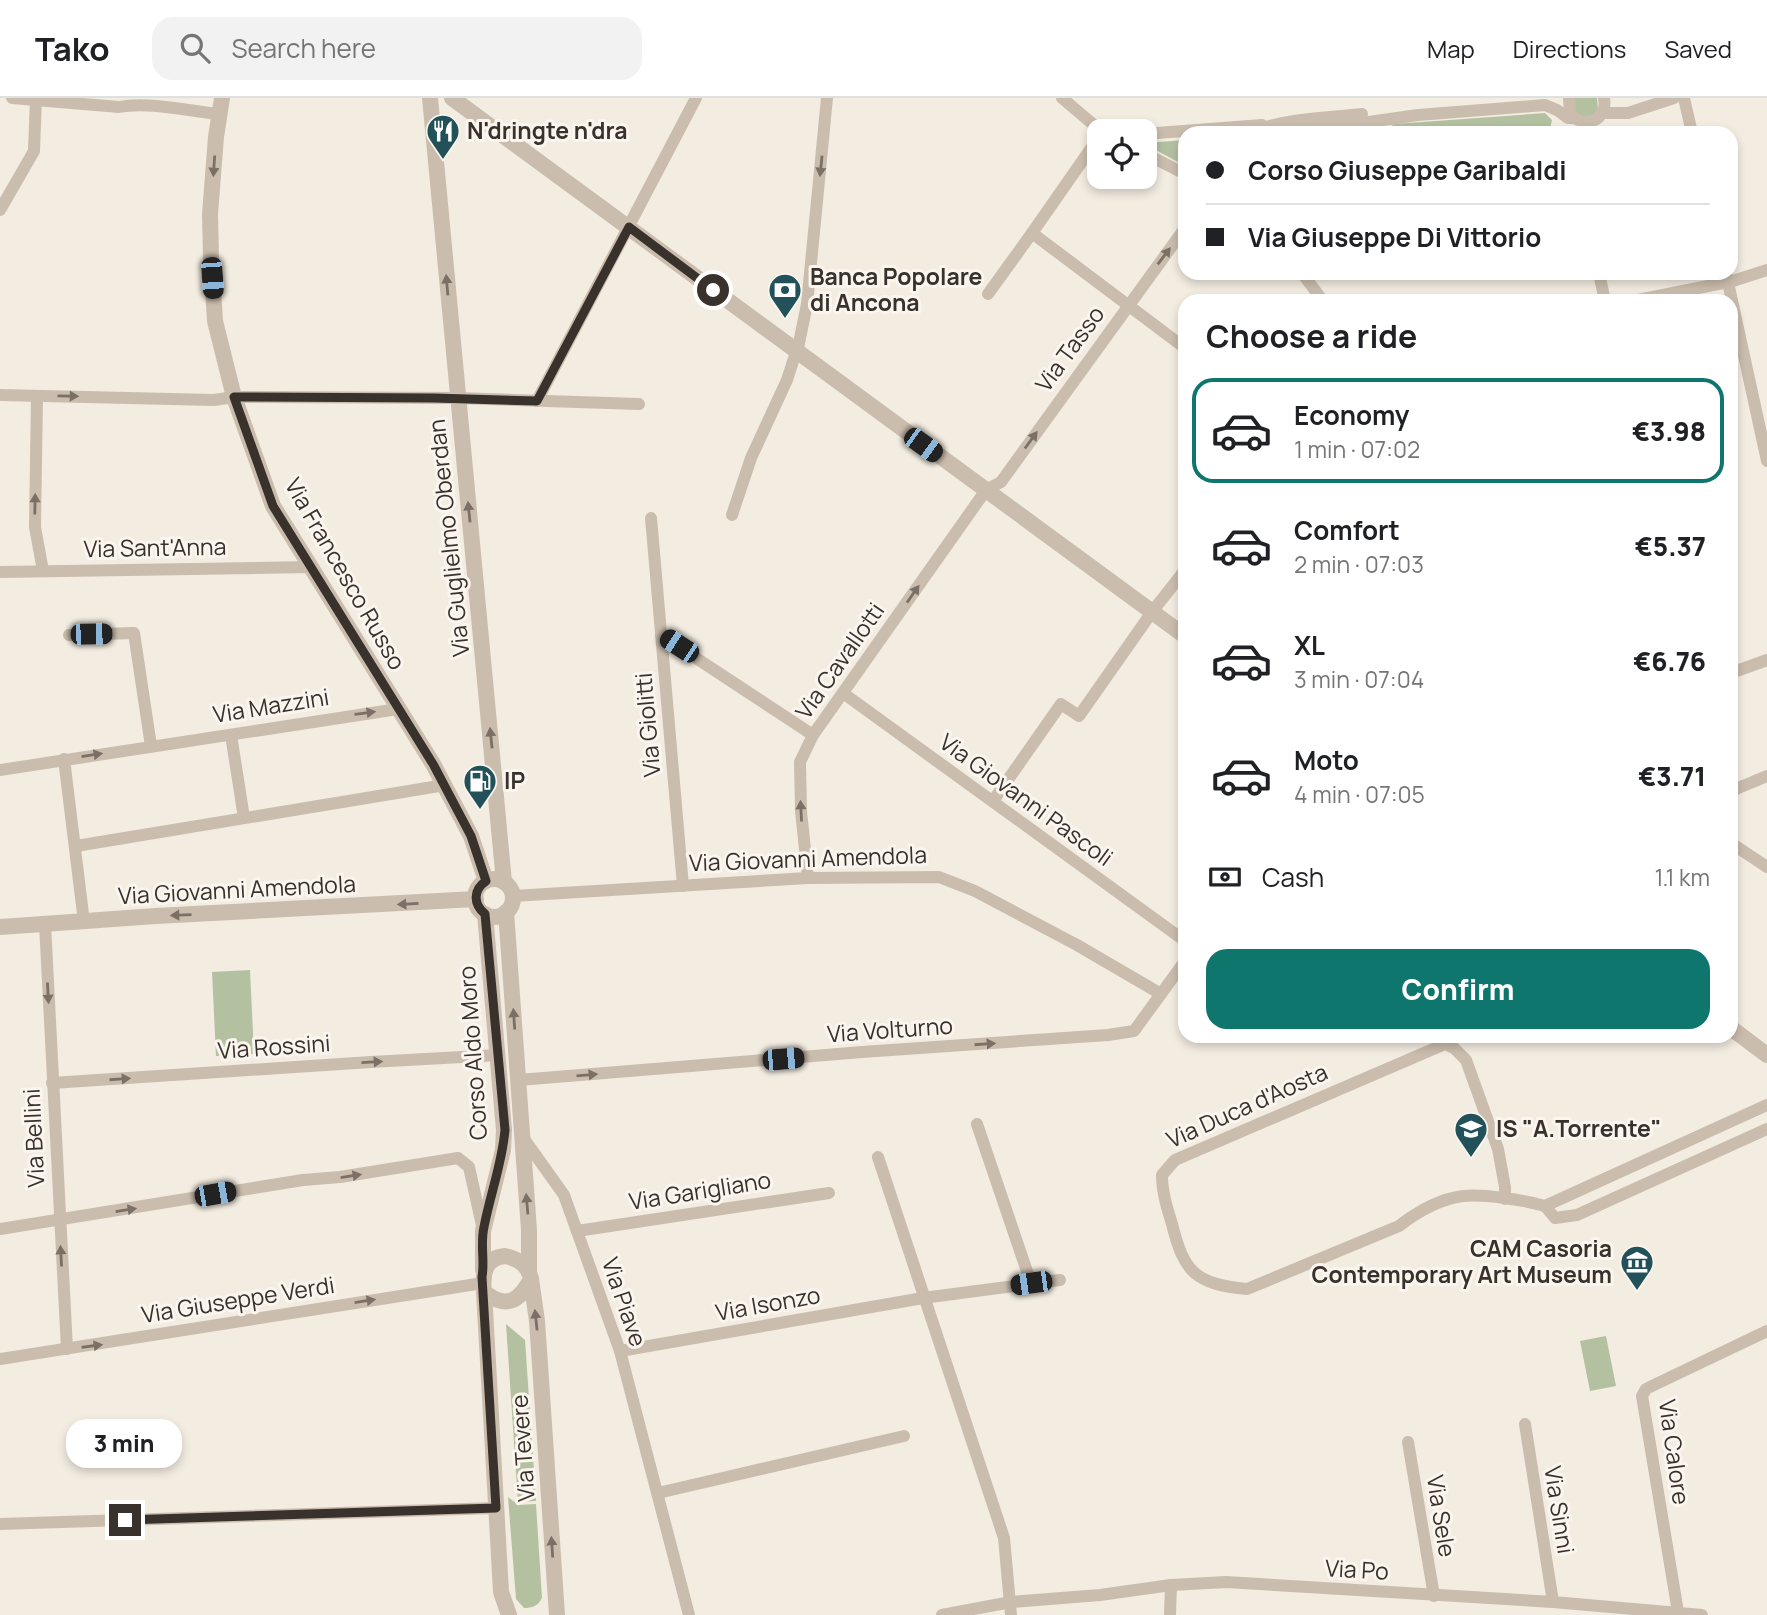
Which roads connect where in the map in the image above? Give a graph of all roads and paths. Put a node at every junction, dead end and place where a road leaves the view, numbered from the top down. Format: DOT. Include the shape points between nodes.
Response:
graph roads {
  1 [pos="12,98"];
  2 [pos="430,98"];
  3 [pos="452,98"];
  4 [pos="695,98"];
  5 [pos="827,98"];
  6 [pos="1062,98"];
  7 [pos="1530,98"];
  8 [pos="1569,98"];
  9 [pos="1604,98"];
  10 [pos="1674,98"];
  11 [pos="1684,98"];
  12 [pos="36,99"];
  13 [pos="220,106"];
  14 [pos="1599,117"];
  15 [pos="1574,118"];
  16 [pos="1087,119"];
  17 [pos="1299,126"];
  18 [pos="1303,126"];
  19 [pos="1590,126"];
  20 [pos="1690,126"];
  21 [pos="1178,132"];
  22 [pos="1157,133"];
  23 [pos="1087,154"];
  24 [pos="1157,160"];
  25 [pos="1178,170"];
  26 [pos="0,210"];
  27 [pos="629,227"];
  28 [pos="1032,233"];
  29 [pos="1178,237"];
  30 [pos="1767,270"];
  31 [pos="1738,275"];
  32 [pos="1715,280"];
  33 [pos="988,294"];
  34 [pos="1660,294"];
  35 [pos="1127,306"];
  36 [pos="1738,328"];
  37 [pos="1178,343"];
  38 [pos="797,353"];
  39 [pos="0,396"];
  40 [pos="37,396"];
  41 [pos="234,397"];
  42 [pos="457,398"];
  43 [pos="537,401"];
  44 [pos="639,404"];
  45 [pos="1767,461"];
  46 [pos="986,491"];
  47 [pos="732,515"];
  48 [pos="651,519"];
  49 [pos="311,567"];
  50 [pos="43,571"];
  51 [pos="0,572"];
  52 [pos="1178,579"];
  53 [pos="1152,612"];
  54 [pos="1178,631"];
  55 [pos="69,635"];
  56 [pos="661,635"];
  57 [pos="1767,660"];
  58 [pos="1738,670"];
  59 [pos="843,693"];
  60 [pos="398,709"];
  61 [pos="231,735"];
  62 [pos="813,735"];
  63 [pos="151,746"];
  64 [pos="64,759"];
  65 [pos="0,770"];
  66 [pos="1767,776"];
  67 [pos="445,785"];
  68 [pos="1738,788"];
  69 [pos="993,801"];
  70 [pos="244,818"];
  71 [pos="499,826"];
  72 [pos="471,836"];
  73 [pos="76,846"];
  74 [pos="1738,848"];
  75 [pos="1767,867"];
  76 [pos="808,878"];
  77 [pos="486,881"];
  78 [pos="504,882"];
  79 [pos="683,886"];
  80 [pos="513,897"];
  81 [pos="476,899"];
  82 [pos="506,912"];
  83 [pos="485,914"];
  84 [pos="84,922"];
  85 [pos="45,925"];
  86 [pos="0,927"];
  87 [pos="1178,935"];
  88 [pos="1178,971"];
  89 [pos="1161,994"];
  90 [pos="1738,1033"];
  91 [pos="498,1055"];
  92 [pos="1767,1055"];
  93 [pos="519,1080"];
  94 [pos="52,1083"];
  95 [pos="1767,1105"];
  96 [pos="977,1124"];
  97 [pos="1767,1129"];
  98 [pos="522,1136"];
  99 [pos="878,1157"];
  100 [pos="829,1193"];
  101 [pos="1505,1199"];
  102 [pos="1545,1206"];
  103 [pos="59,1221"];
  104 [pos="0,1229"];
  105 [pos="483,1231"];
  106 [pos="577,1231"];
  107 [pos="530,1275"];
  108 [pos="1060,1280"];
  109 [pos="483,1282"];
  110 [pos="1031,1283"];
  111 [pos="923,1298"];
  112 [pos="1767,1331"];
  113 [pos="67,1349"];
  114 [pos="620,1351"];
  115 [pos="0,1359"];
  116 [pos="1525,1424"];
  117 [pos="904,1436"];
  118 [pos="1408,1442"];
  119 [pos="657,1493"];
  120 [pos="496,1508"];
  121 [pos="0,1524"];
  122 [pos="1171,1585"];
  123 [pos="1434,1596"];
  124 [pos="1536,1601"];
  125 [pos="1553,1602"];
  126 [pos="1011,1609"];
  127 [pos="553,1612"];
  128 [pos="1678,1612"];
  129 [pos="510,1613"];
  130 [pos="689,1615"];
  131 [pos="942,1615"];
  132 [pos="1170,1615"];
  133 [pos="1536,1615"];
  134 [pos="1702,1615"];
  1 -- 12 [label="street"];
  42 -- 2 [label="street, Via Guglielmo Oberdan, one-way"];
  3 -- 27 [label="street"];
  4 -- 27 [label="street"];
  5 -- 38 [label="street, one-way" via="807,304"];
  6 -- 16 [label="street"];
  7 -- 17 [label="street" via="1396,110"];
  8 -- 15 [label="street" via="1568,109"];
  9 -- 14 [label="street"];
  10 -- 14 [label="street"];
  11 -- 20 [label="street"];
  12 -- 13 [label="street" via="119,107"];
  12 -- 26 [label="street" via="34,151"];
  13 -- 41 [label="street, Via Francesco Russo, one-way" via="210,214 211,270 215,321"];
  14 -- 15 [label="street" via="1585,123"];
  14 -- 19 [label="street"];
  15 -- 18 [label="street" via="1545,104"];
  21 -- 22 [label="street"];
  23 -- 28 [label="street"];
  24 -- 25 [label="street"];
  27 -- 38 [label="street"];
  27 -- 43 [label="street"];
  28 -- 33 [label="street"];
  28 -- 35 [label="street"];
  35 -- 29 [label="street, Via Tasso, one-way"];
  30 -- 31 [label="street"];
  32 -- 34 [label="street"];
  35 -- 37 [label="street"];
  46 -- 35 [label="street, Via Tasso, one-way" via="1001,481"];
  36 -- 45 [label="street"];
  38 -- 46 [label="street"];
  38 -- 47 [label="street" via="751,458"];
  39 -- 40 [label="street"];
  40 -- 41 [label="street, one-way"];
  50 -- 40 [label="street, one-way" via="34,527"];
  41 -- 42 [label="street"];
  41 -- 49 [label="street, Via Francesco Russo" via="273,506"];
  42 -- 43 [label="street"];
  71 -- 42 [label="street, Via Guglielmo Oberdan, one-way"];
  43 -- 44 [label="street"];
  46 -- 53 [label="street"];
  59 -- 46 [label="street, Via Cavallotti, one-way"];
  48 -- 56 [label="street, Via Giolitti"];
  49 -- 50 [label="street, Via Sant'Anna"];
  49 -- 60 [label="street, Via Francesco Russo"];
  50 -- 51 [label="street, Via Sant'Anna"];
  52 -- 53 [label="street"];
  53 -- 54 [label="street"];
  53 -- 69 [label="street" via="1079,716 1061,704"];
  55 -- 63 [label="street" via="134,633"];
  56 -- 62 [label="street"];
  56 -- 79 [label="street, Via Giolitti"];
  57 -- 58 [label="street"];
  59 -- 62 [label="street, Via Cavallotti"];
  59 -- 69 [label="street, Via Giovanni Pascoli"];
  61 -- 60 [label="street, Via Mazzini, one-way"];
  60 -- 67 [label="street, Via Francesco Russo"];
  61 -- 63 [label="street, Via Mazzini"];
  61 -- 70 [label="street"];
  76 -- 62 [label="street, Via Cavallotti, one-way" via="800,762"];
  64 -- 63 [label="street, Via Mazzini, one-way"];
  64 -- 65 [label="street, Via Mazzini"];
  64 -- 73 [label="street"];
  66 -- 68 [label="street"];
  67 -- 70 [label="street"];
  67 -- 72 [label="street, Via Francesco Russo"];
  69 -- 87 [label="street, Via Giovanni Pascoli"];
  70 -- 73 [label="street"];
  71 -- 72 [label="street"];
  71 -- 78 [label="street, Via Guglielmo Oberdan"];
  72 -- 77 [label="street, Via Francesco Russo"];
  73 -- 84 [label="street"];
  74 -- 75 [label="street"];
  76 -- 79 [label="street, Via Giovanni Amendola"];
  76 -- 89 [label="street, Via Giovanni Amendola" via="939,877 986,897"];
  77 -- 78 [label="street"];
  77 -- 81 [label="street"];
  78 -- 80 [label="street"];
  79 -- 80 [label="street, Via Giovanni Amendola"];
  80 -- 82 [label="street"];
  81 -- 83 [label="street"];
  81 -- 84 [label="street, Via Giovanni Amendola, one-way"];
  82 -- 83 [label="street"];
  93 -- 82 [label="street, Corso Aldo Moro, one-way"];
  83 -- 91 [label="street, Corso Aldo Moro"];
  84 -- 85 [label="street, Via Giovanni Amendola"];
  85 -- 86 [label="street, Via Giovanni Amendola"];
  85 -- 94 [label="street, Via Bellini, one-way"];
  88 -- 89 [label="street, Via Volturno"];
  93 -- 89 [label="street, Via Volturno, one-way" via="1108,1035 1134,1031"];
  90 -- 92 [label="street"];
  94 -- 91 [label="street, Via Rossini, one-way"];
  91 -- 105 [label="street, Corso Aldo Moro" via="505,1130"];
  93 -- 98 [label="street, Corso Aldo Moro"];
  94 -- 103 [label="street, Via Bellini"];
  95 -- 102 [label="street"];
  96 -- 110 [label="street"];
  97 -- 102 [label="street, Via Duca d'Aosta" via="1577,1215 1555,1218"];
  98 -- 106 [label="street, Via Piave" via="564,1195"];
  107 -- 98 [label="street, Via Tevere, one-way"];
  99 -- 111 [label="street"];
  100 -- 106 [label="street, Via Garigliano"];
  101 -- 101 [label="street, Via Duca d'Aosta" via="1498,1149 1466,1060 1445,1044 1175,1160 1163,1175 1185,1264 1199,1277 1247,1289 1399,1226 1437,1204 1464,1196"];
  101 -- 102 [label="street, Via Duca d'Aosta"];
  103 -- 104 [label="street"];
  103 -- 105 [label="street, one-way" via="458,1158 469,1167"];
  113 -- 103 [label="street, Via Bellini, one-way"];
  105 -- 109 [label="street, Corso Aldo Moro"];
  106 -- 114 [label="street, Via Piave"];
  107 -- 109 [label="street" via="518,1260 497,1257"];
  107 -- 109 [label="street" via="524,1293 515,1300 502,1301"];
  127 -- 107 [label="street, Via Tevere, one-way" via="538,1334"];
  108 -- 110 [label="street, Via Isonzo"];
  113 -- 109 [label="street, Via Giuseppe Verdi, one-way"];
  109 -- 120 [label="street, Corso Aldo Moro"];
  110 -- 111 [label="street, Via Isonzo"];
  111 -- 114 [label="street, Via Isonzo"];
  111 -- 126 [label="street" via="1004,1538"];
  112 -- 128 [label="street, Via Calore" via="1646,1389 1642,1396"];
  113 -- 115 [label="street, Via Giuseppe Verdi"];
  114 -- 119 [label="street, Via Piave"];
  116 -- 125 [label="street, Via Sinni"];
  117 -- 119 [label="street"];
  118 -- 123 [label="street, Via Sele"];
  119 -- 130 [label="street, Via Piave"];
  120 -- 121 [label="street"];
  120 -- 129 [label="street, Corso Aldo Moro" via="501,1591"];
  122 -- 123 [label="street, Via Po" via="1226,1582"];
  122 -- 126 [label="street, Via Po"];
  122 -- 132 [label="street"];
  123 -- 124 [label="street, Via Po"];
  124 -- 125 [label="street, Via Po"];
  124 -- 133 [label="street"];
  125 -- 128 [label="street, Via Po"];
  126 -- 131 [label="street, Via Po"];
  128 -- 134 [label="street, Via Po"];
}
